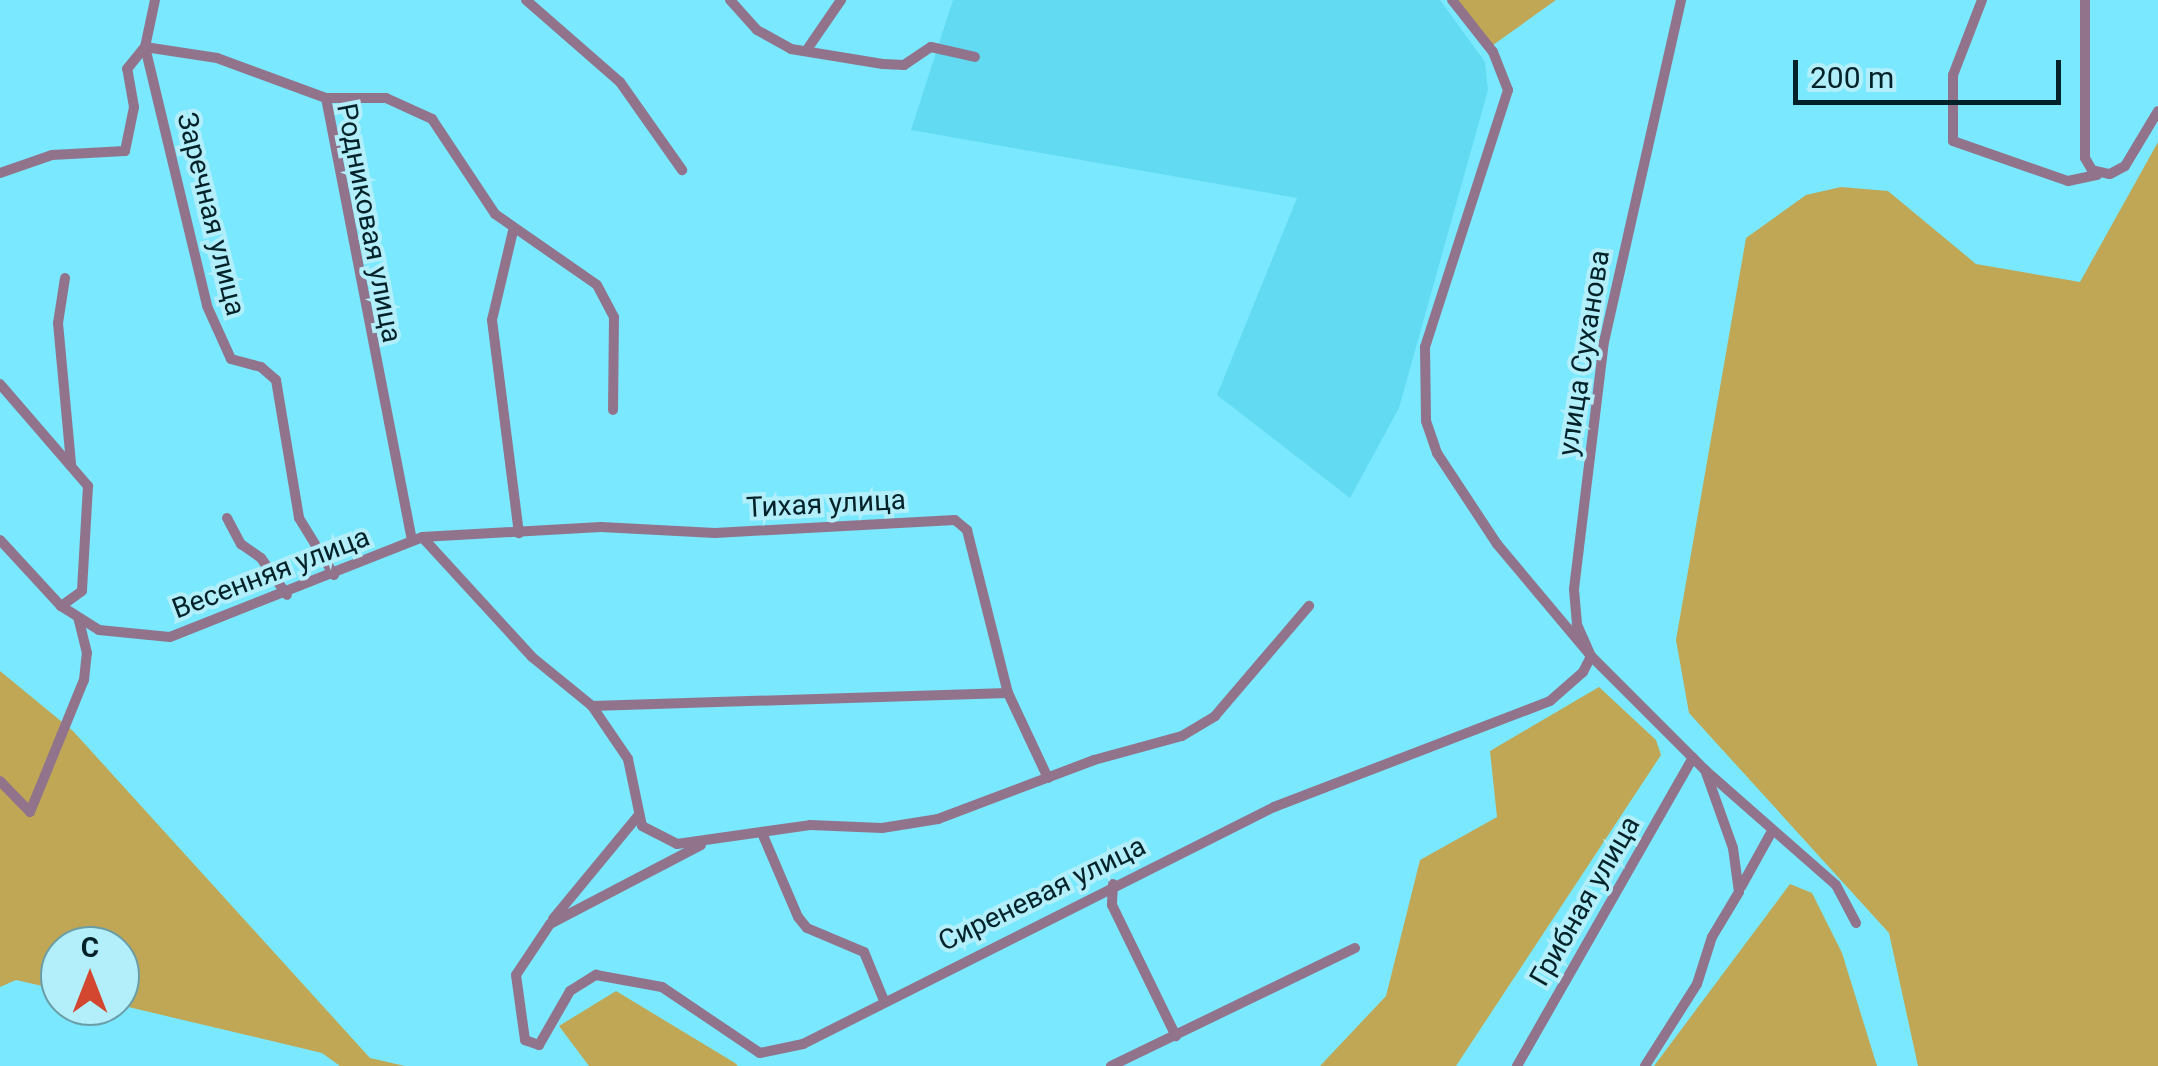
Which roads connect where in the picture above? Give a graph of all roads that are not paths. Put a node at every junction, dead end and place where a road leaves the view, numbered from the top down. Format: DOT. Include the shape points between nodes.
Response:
graph roads {
  1 [pos="156,0"];
  2 [pos="526,0"];
  3 [pos="730,0"];
  4 [pos="840,0"];
  5 [pos="1452,0"];
  6 [pos="1680,0"];
  7 [pos="1982,0"];
  8 [pos="2084,0"];
  9 [pos="145,47"];
  10 [pos="806,50"];
  11 [pos="975,57"];
  12 [pos="326,98"];
  13 [pos="2158,111"];
  14 [pos="682,170"];
  15 [pos="0,173"];
  16 [pos="2097,176"];
  17 [pos="514,231"];
  18 [pos="66,278"];
  19 [pos="0,384"];
  20 [pos="613,410"];
  21 [pos="72,465"];
  22 [pos="228,518"];
  23 [pos="519,532"];
  24 [pos="417,538"];
  25 [pos="0,540"];
  26 [pos="334,574"];
  27 [pos="288,595"];
  28 [pos="61,606"];
  29 [pos="1309,606"];
  30 [pos="78,617"];
  31 [pos="1591,656"];
  32 [pos="1008,693"];
  33 [pos="592,706"];
  34 [pos="1693,758"];
  35 [pos="1705,770"];
  36 [pos="1048,778"];
  37 [pos="0,781"];
  38 [pos="638,816"];
  39 [pos="1772,831"];
  40 [pos="762,834"];
  41 [pos="701,845"];
  42 [pos="1114,883"];
  43 [pos="1738,892"];
  44 [pos="1856,923"];
  45 [pos="550,924"];
  46 [pos="1354,948"];
  47 [pos="883,998"];
  48 [pos="1176,1036"];
  49 [pos="1112,1066"];
  50 [pos="1517,1066"];
  51 [pos="1645,1066"];
  1 -- 9 [label="street, Заречная улица"];
  2 -- 14 [label="street" via="620,82"];
  3 -- 10 [label="street" via="757,30"];
  4 -- 10 [label="street"];
  5 -- 31 [label="street" via="1493,52 1508,90 1424,347 1426,421 1437,454 1498,544"];
  6 -- 31 [label="street, улица Суханова" via="1604,342 1574,590 1577,624"];
  7 -- 16 [label="street" via="1953,75 1952,140 2068,181"];
  8 -- 16 [label="street" via="2085,158"];
  9 -- 12 [label="street, Родниковая улица" via="218,58"];
  9 -- 15 [label="street" via="127,70 134,107 125,151 52,155"];
  9 -- 26 [label="street, Заречная улица" via="212,319 230,359 270,371 276,380 300,518"];
  10 -- 11 [label="street" via="904,65 931,47"];
  12 -- 17 [label="street" via="386,98 432,119 494,214"];
  12 -- 24 [label="street, Родниковая улица"];
  13 -- 16 [label="street" via="2125,166"];
  17 -- 20 [label="street" via="576,267 610,301"];
  17 -- 23 [label="street" via="492,320"];
  18 -- 21 [label="street" via="58,323"];
  19 -- 21 [label="street"];
  21 -- 28 [label="street" via="88,486 90,514 82,590"];
  22 -- 27 [label="street" via="241,544 261,558"];
  23 -- 24 [label="street, Тихая улица"];
  23 -- 32 [label="street, Тихая улица" via="715,534 955,520 967,530"];
  24 -- 26 [label="street, Весенняя улица"];
  24 -- 33 [label="street" via="532,658"];
  25 -- 28 [label="street, Весенняя улица"];
  26 -- 27 [label="street, Весенняя улица"];
  27 -- 30 [label="street, Весенняя улица" via="170,637 116,636"];
  28 -- 30 [label="street, Весенняя улица"];
  29 -- 36 [label="street" via="1202,726"];
  30 -- 37 [label="street" via="87,653 84,680 30,812"];
  31 -- 34 [label="street"];
  31 -- 42 [label="street, Сиреневая улица" via="1550,701 1274,807"];
  32 -- 33 [label="street"];
  32 -- 36 [label="street, Тихая улица"];
  33 -- 38 [label="street" via="628,759"];
  34 -- 35 [label="street"];
  34 -- 50 [label="street, Грибная улица"];
  35 -- 39 [label="street"];
  35 -- 43 [label="street" via="1733,848"];
  36 -- 40 [label="street" via="900,827 810,825"];
  38 -- 41 [label="street" via="659,836"];
  38 -- 45 [label="street"];
  39 -- 43 [label="street"];
  39 -- 44 [label="street" via="1836,885"];
  40 -- 41 [label="street"];
  40 -- 47 [label="street" via="798,917 807,928 864,952"];
  41 -- 45 [label="street"];
  42 -- 47 [label="street, Сиреневая улица"];
  42 -- 48 [label="street" via="1112,905"];
  43 -- 51 [label="street" via="1712,937 1697,984"];
  45 -- 47 [label="street, Сиреневая улица" via="516,975 522,1034 539,1045 570,990 596,975 662,988 760,1053 803,1044"];
  46 -- 48 [label="street"];
  48 -- 49 [label="street"];
}
